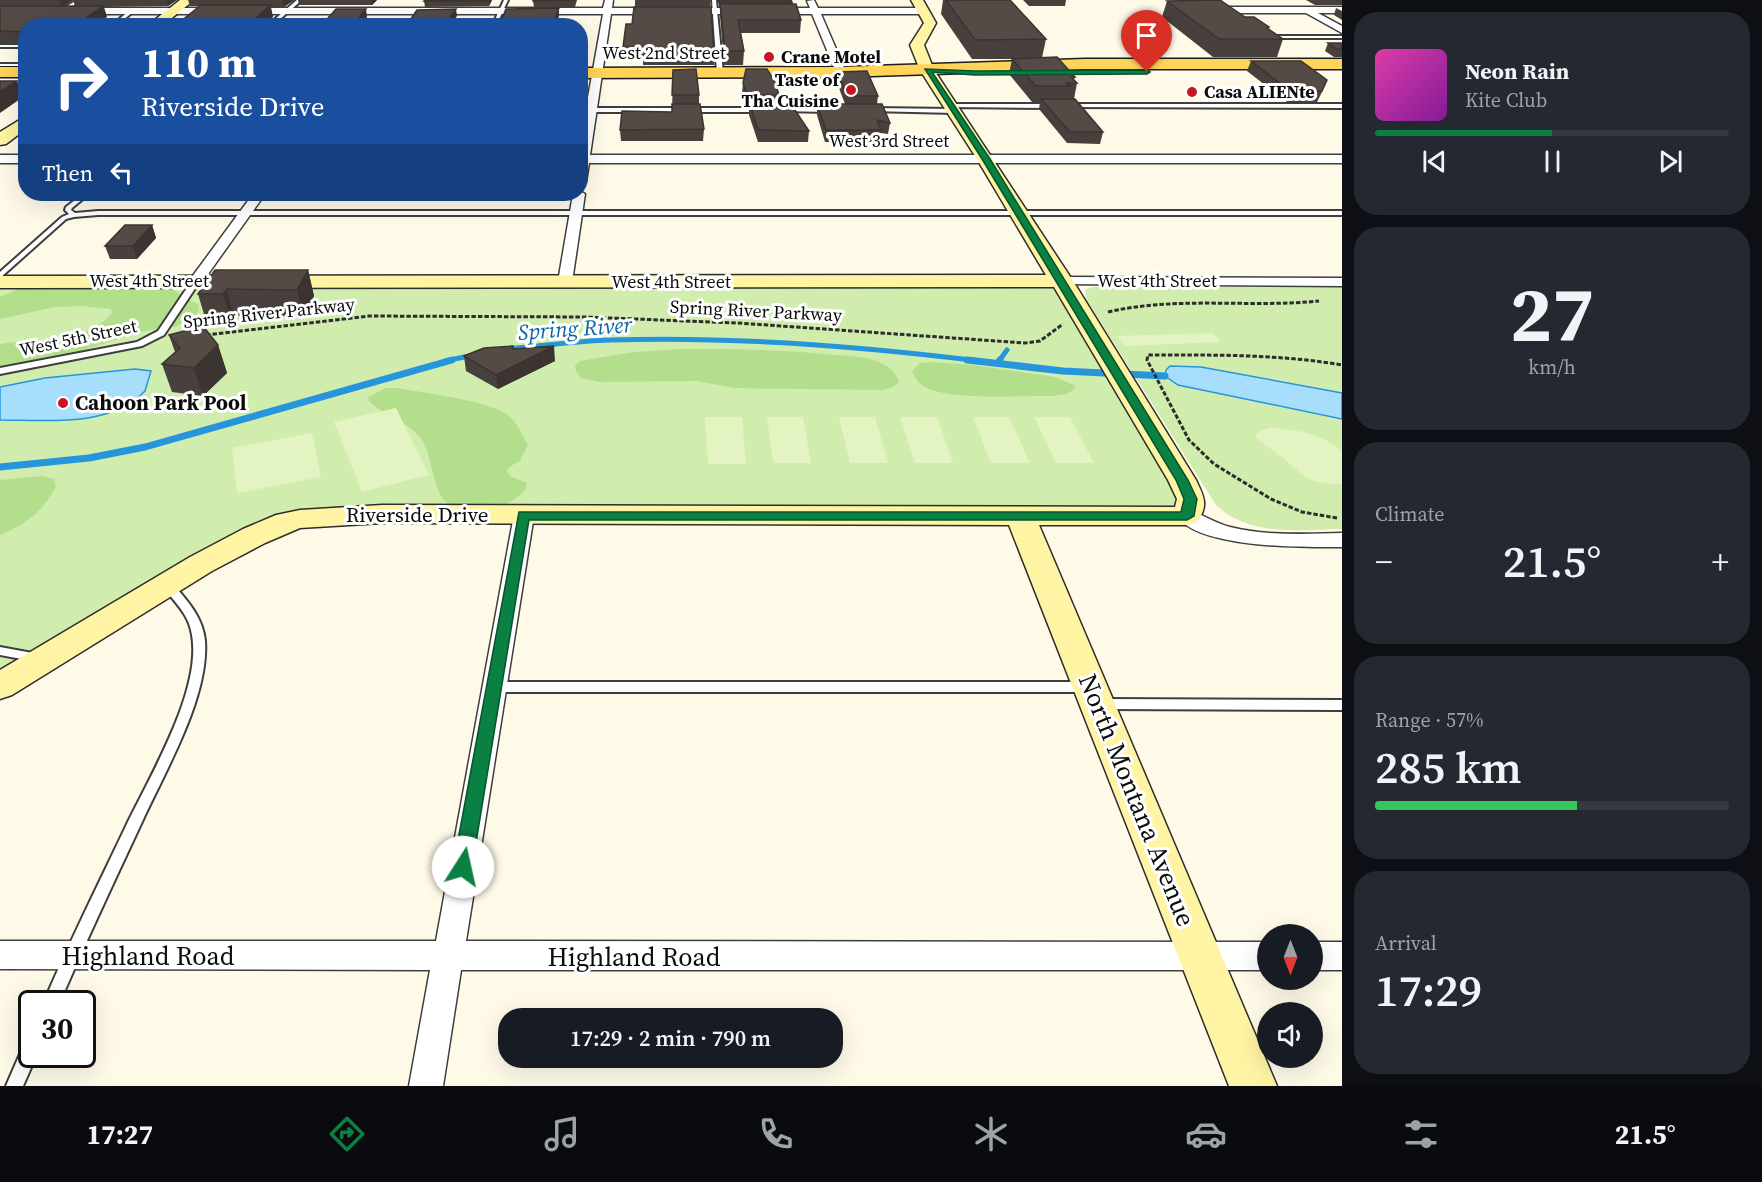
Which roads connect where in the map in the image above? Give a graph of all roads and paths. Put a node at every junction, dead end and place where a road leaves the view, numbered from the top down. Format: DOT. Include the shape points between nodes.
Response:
graph roads {
  1 [pos="80,0"];
  2 [pos="188,0"];
  3 [pos="300,0"];
  4 [pos="403,0"];
  5 [pos="506,0"];
  6 [pos="714,0"];
  7 [pos="811,0"];
  8 [pos="1289,0"];
  9 [pos="921,5"];
  10 [pos="608,6"];
  11 [pos="1195,10"];
  12 [pos="1308,10"];
  13 [pos="1342,10"];
  14 [pos="132,11"];
  15 [pos="172,11"];
  16 [pos="287,11"];
  17 [pos="501,11"];
  18 [pos="716,11"];
  19 [pos="815,11"];
  20 [pos="51,12"];
  21 [pos="61,12"];
  22 [pos="392,15"];
  23 [pos="123,18"];
  24 [pos="163,18"];
  25 [pos="279,18"];
  26 [pos="498,18"];
  27 [pos="1342,30"];
  28 [pos="1265,32"];
  29 [pos="1342,37"];
  30 [pos="0,46"];
  31 [pos="18,46"];
  32 [pos="1342,64"];
  33 [pos="0,65"];
  34 [pos="18,65"];
  35 [pos="927,70"];
  36 [pos="0,72"];
  37 [pos="18,72"];
  38 [pos="841,72"];
  39 [pos="1342,72"];
  40 [pos="588,73"];
  41 [pos="598,73"];
  42 [pos="720,73"];
  43 [pos="588,104"];
  44 [pos="1342,106"];
  45 [pos="954,109"];
  46 [pos="588,110"];
  47 [pos="838,110"];
  48 [pos="861,111"];
  49 [pos="18,127"];
  50 [pos="0,140"];
  51 [pos="0,159"];
  52 [pos="18,159"];
  53 [pos="588,159"];
  54 [pos="986,159"];
  55 [pos="1342,159"];
  56 [pos="77,201"];
  57 [pos="255,201"];
  58 [pos="578,201"];
  59 [pos="576,212"];
  60 [pos="1020,213"];
  61 [pos="1342,213"];
  62 [pos="245,214"];
  63 [pos="73,215"];
  64 [pos="0,276"];
  65 [pos="196,281"];
  66 [pos="1062,281"];
  67 [pos="0,282"];
  68 [pos="565,282"];
  69 [pos="1342,282"];
  70 [pos="1320,301"];
  71 [pos="1084,318"];
  72 [pos="161,333"];
  73 [pos="1342,365"];
  74 [pos="0,371"];
  75 [pos="524,515"];
  76 [pos="1020,515"];
  77 [pos="1187,516"];
  78 [pos="1342,518"];
  79 [pos="1342,540"];
  80 [pos="167,585"];
  81 [pos="0,651"];
  82 [pos="45,660"];
  83 [pos="0,686"];
  84 [pos="494,687"];
  85 [pos="1094,696"];
  86 [pos="1342,705"];
  87 [pos="0,955"];
  88 [pos="73,955"];
  89 [pos="1201,956"];
  90 [pos="1257,956"];
  91 [pos="1323,956"];
  92 [pos="1342,956"];
  93 [pos="447,957"];
  94 [pos="57,990"];
  95 [pos="22,1068"];
  96 [pos="14,1086"];
  97 [pos="426,1086"];
  98 [pos="1253,1086"];
  1 -- 21 [label="lane"];
  2 -- 15 [label="street"];
  3 -- 16 [label="lane"];
  4 -- 22 [label="street"];
  5 -- 17 [label="lane"];
  6 -- 18 [label="lane"];
  7 -- 19 [label="street"];
  8 -- 12 [label="street"];
  9 -- 19 [label="street"];
  9 -- 35 [label="street" via="930,27 917,45"];
  10 -- 17 [label="street"];
  10 -- 18 [label="street"];
  10 -- 41 [label="street"];
  11 -- 12 [label="street"];
  12 -- 13 [label="street"];
  12 -- 27 [label="street"];
  14 -- 15 [label="street"];
  14 -- 21 [label="street"];
  14 -- 23 [label="lane"];
  15 -- 16 [label="street"];
  15 -- 24 [label="street"];
  16 -- 22 [label="street"];
  16 -- 25 [label="lane"];
  17 -- 22 [label="street"];
  17 -- 26 [label="lane"];
  18 -- 19 [label="street"];
  18 -- 42 [label="lane"];
  19 -- 38 [label="street"];
  20 -- 21 [label="street"];
  28 -- 29 [label="lane" via="1273,37"];
  30 -- 31 [label="lane"];
  32 -- 35 [label="main road, West 2nd Street" via="1002,65"];
  33 -- 34 [label="lane"];
  35 -- 38 [label="main road, West 2nd Street"];
  35 -- 39 [label="main road, West 2nd Street"];
  35 -- 45 [label="street"];
  36 -- 37 [label="main road"];
  38 -- 42 [label="main road, West 2nd Street"];
  40 -- 41 [label="main road, West 2nd Street"];
  41 -- 42 [label="main road, West 2nd Street"];
  41 -- 43 [label="street"];
  44 -- 45 [label="lane"];
  45 -- 48 [label="lane"];
  45 -- 54 [label="street"];
  46 -- 47 [label="lane"];
  49 -- 50 [label="street"];
  51 -- 52 [label="street"];
  53 -- 54 [label="street, West 3rd Street"];
  54 -- 55 [label="street, West 3rd Street"];
  54 -- 60 [label="street"];
  56 -- 63 [label="lane" via="68,210"];
  57 -- 62 [label="street"];
  58 -- 59 [label="street"];
  59 -- 60 [label="lane"];
  59 -- 62 [label="lane"];
  59 -- 68 [label="street"];
  60 -- 61 [label="lane"];
  60 -- 66 [label="street"];
  62 -- 63 [label="lane"];
  62 -- 65 [label="street"];
  63 -- 64 [label="lane" via="59,222"];
  65 -- 67 [label="street, West 4th Street"];
  65 -- 68 [label="street, West 4th Street"];
  65 -- 72 [label="lane"];
  66 -- 68 [label="street, West 4th Street"];
  66 -- 69 [label="street, West 4th Street"];
  66 -- 71 [label="street"];
  70 -- 71 [label="path, Spring River Parkway" via="1134,306"];
  71 -- 72 [label="path, Spring River Parkway" via="1065,323 1040,341 1024,343 673,319 573,317 369,316 179,338"];
  71 -- 77 [label="street" via="1187,490 1191,499"];
  72 -- 74 [label="lane, West 5th Street" via="139,344"];
  73 -- 78 [label="path" via="1294,357 1148,355 1147,360 1189,440 1214,464 1271,499 1302,512"];
  75 -- 76 [label="street, Riverside Drive"];
  75 -- 80 [label="street, Riverside Drive" via="382,514 300,519 254,536"];
  75 -- 84 [label="street"];
  76 -- 77 [label="street, Riverside Drive"];
  76 -- 85 [label="street, North Montana Avenue"];
  77 -- 79 [label="street, Riverside Drive" via="1212,528 1249,537"];
  80 -- 82 [label="street, Riverside Drive"];
  80 -- 88 [label="lane" via="186,605 194,621 199,643 198,669 168,751"];
  81 -- 82 [label="lane"];
  82 -- 83 [label="street, Riverside Drive"];
  84 -- 85 [label="lane"];
  84 -- 93 [label="street"];
  85 -- 86 [label="lane"];
  85 -- 89 [label="street, North Montana Avenue"];
  87 -- 88 [label="street, Highland Road"];
  88 -- 93 [label="street, Highland Road"];
  88 -- 94 [label="lane"];
  89 -- 90 [label="street, Highland Road"];
  89 -- 93 [label="street, Highland Road"];
  89 -- 98 [label="street, North Montana Avenue"];
  91 -- 92 [label="street"];
  93 -- 97 [label="street"];
  95 -- 96 [label="lane"];
}
